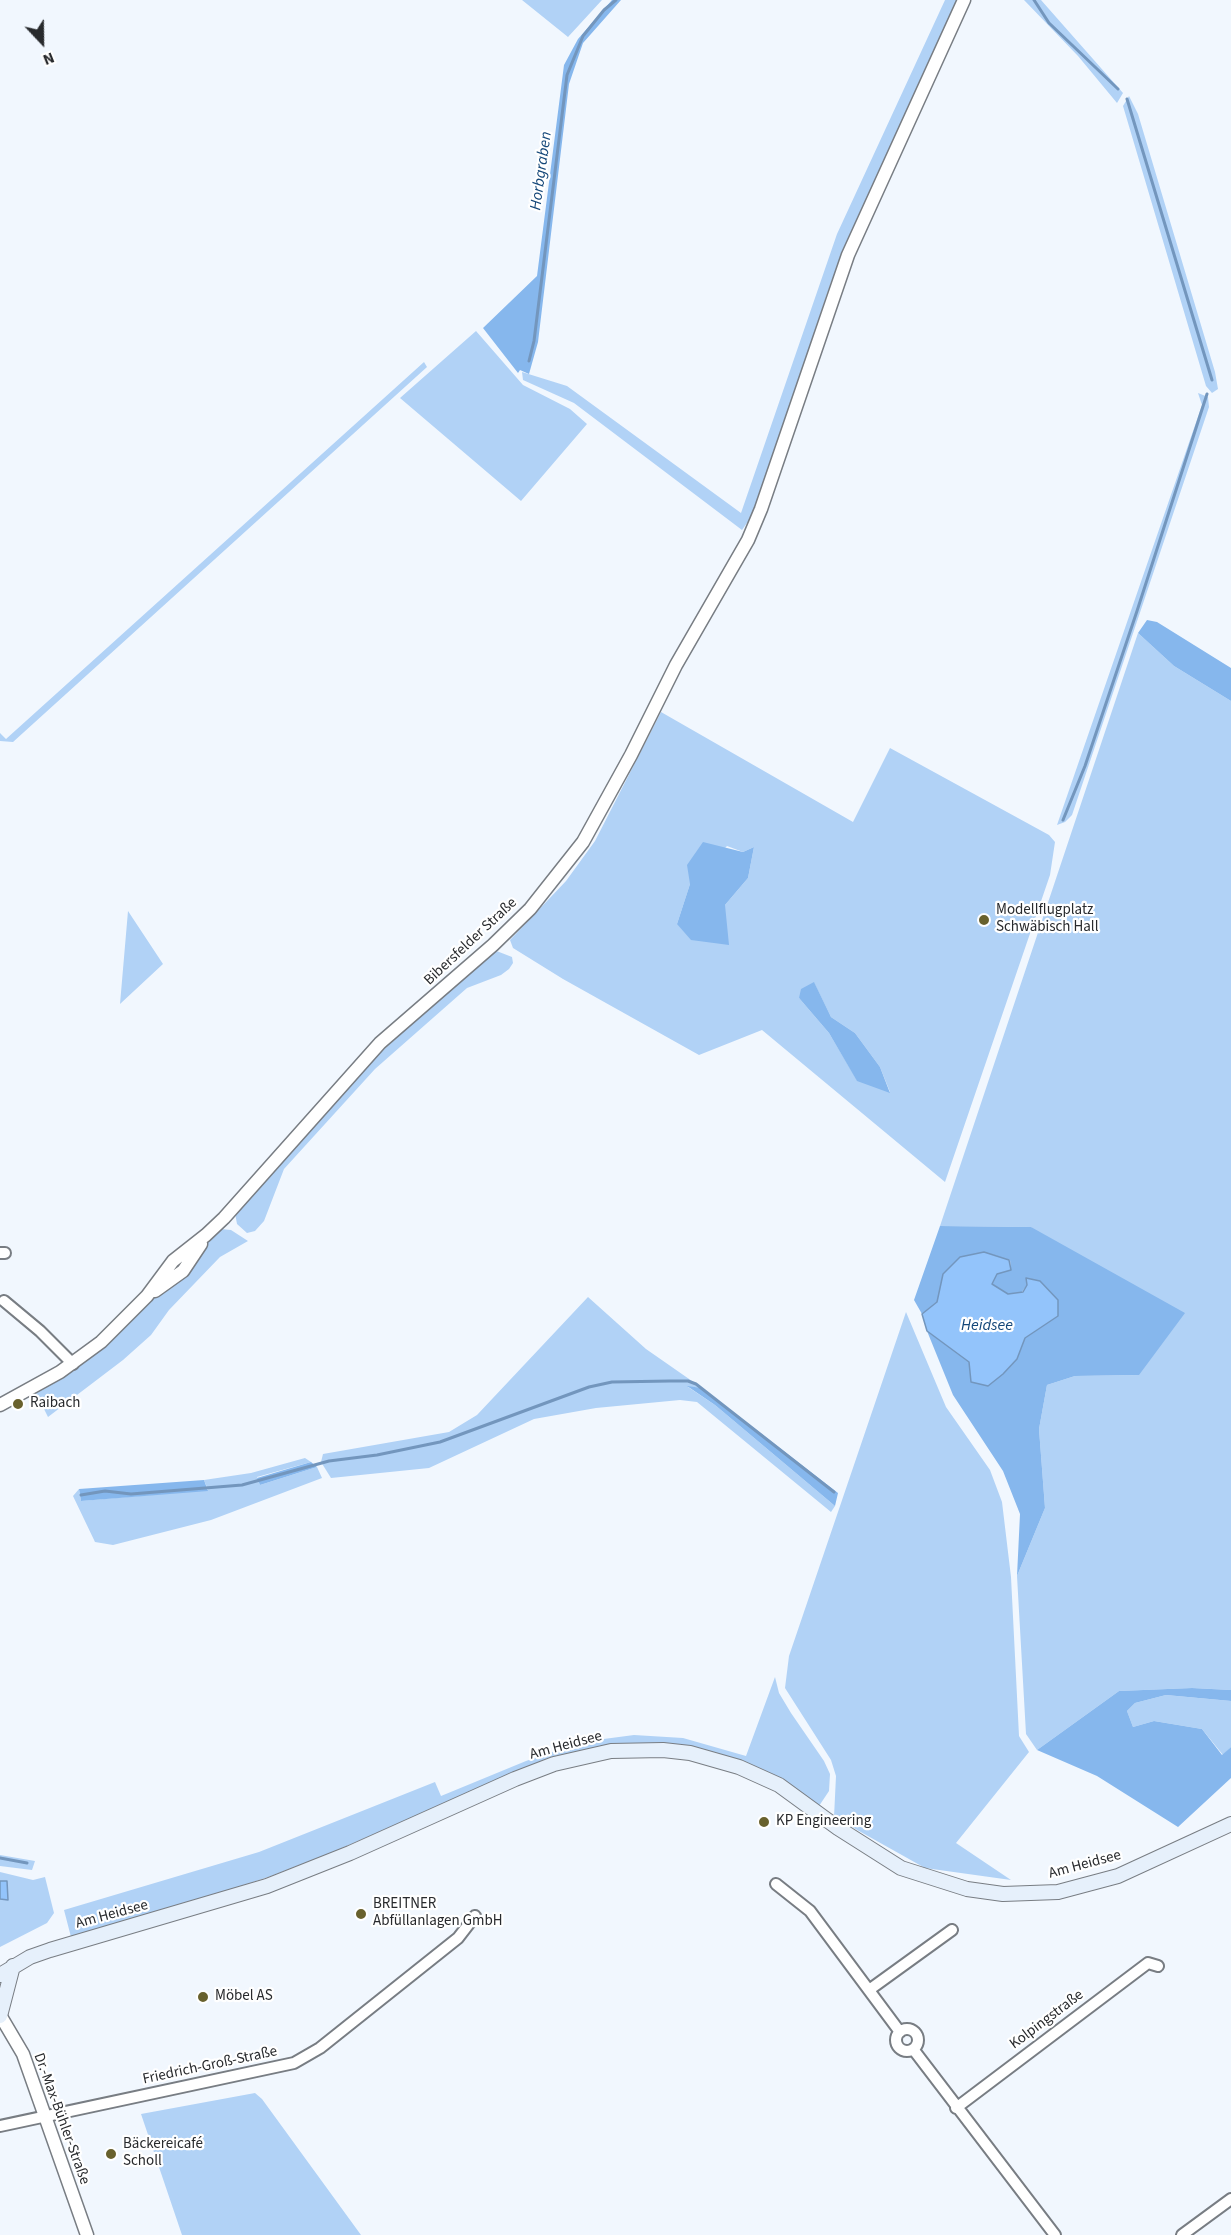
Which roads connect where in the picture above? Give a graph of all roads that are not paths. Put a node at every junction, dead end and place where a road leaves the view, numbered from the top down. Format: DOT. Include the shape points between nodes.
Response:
graph roads {
  1 [pos="964,0"];
  2 [pos="4,1301"];
  3 [pos="73,1364"];
  4 [pos="0,1405"];
  5 [pos="1231,1824"];
  6 [pos="776,1884"];
  7 [pos="475,1916"];
  8 [pos="952,1930"];
  9 [pos="1158,1966"];
  10 [pos="4,1972"];
  11 [pos="869,1990"];
  12 [pos="0,2015"];
  13 [pos="900,2032"];
  14 [pos="914,2049"];
  15 [pos="956,2108"];
  16 [pos="43,2115"];
  17 [pos="0,2126"];
  18 [pos="1231,2199"];
  19 [pos="87,2235"];
  20 [pos="1055,2235"];
  21 [pos="1182,2235"];
  1 -- 3 [label="street, Bibersfelder Straße" via="848,255 753,530 696,628 583,842 530,909 380,1043 206,1235 183,1271 147,1296"];
  2 -- 3 [label="street"];
  3 -- 4 [label="street, Bibersfelder Straße"];
  5 -- 10 [label="main road, Am Heidsee" via="1107,1879 1058,1892 991,1892 943,1883 901,1868 779,1785 739,1767 690,1753 611,1750 554,1764 515,1779 267,1886 77,1941 30,1957"];
  6 -- 11 [label="street" via="810,1911"];
  7 -- 16 [label="street, Friedrich-Groß-Straße" via="458,1938 320,2048 294,2063"];
  8 -- 11 [label="street"];
  9 -- 15 [label="street, Kolpingstraße" via="1148,1963"];
  10 -- 12 [label="main road"];
  11 -- 13 [label="street"];
  12 -- 16 [label="street, Dr.-Max-Bühler-Straße" via="23,2054"];
  13 -- 14 [label="street" via="896,2040 900,2049"];
  13 -- 14 [label="street" via="905,2029 916,2033"];
  14 -- 15 [label="street"];
  15 -- 20 [label="street"];
  16 -- 17 [label="street, Friedrich-Groß-Straße"];
  16 -- 19 [label="street, Dr.-Max-Bühler-Straße"];
  18 -- 21 [label="street"];
}
